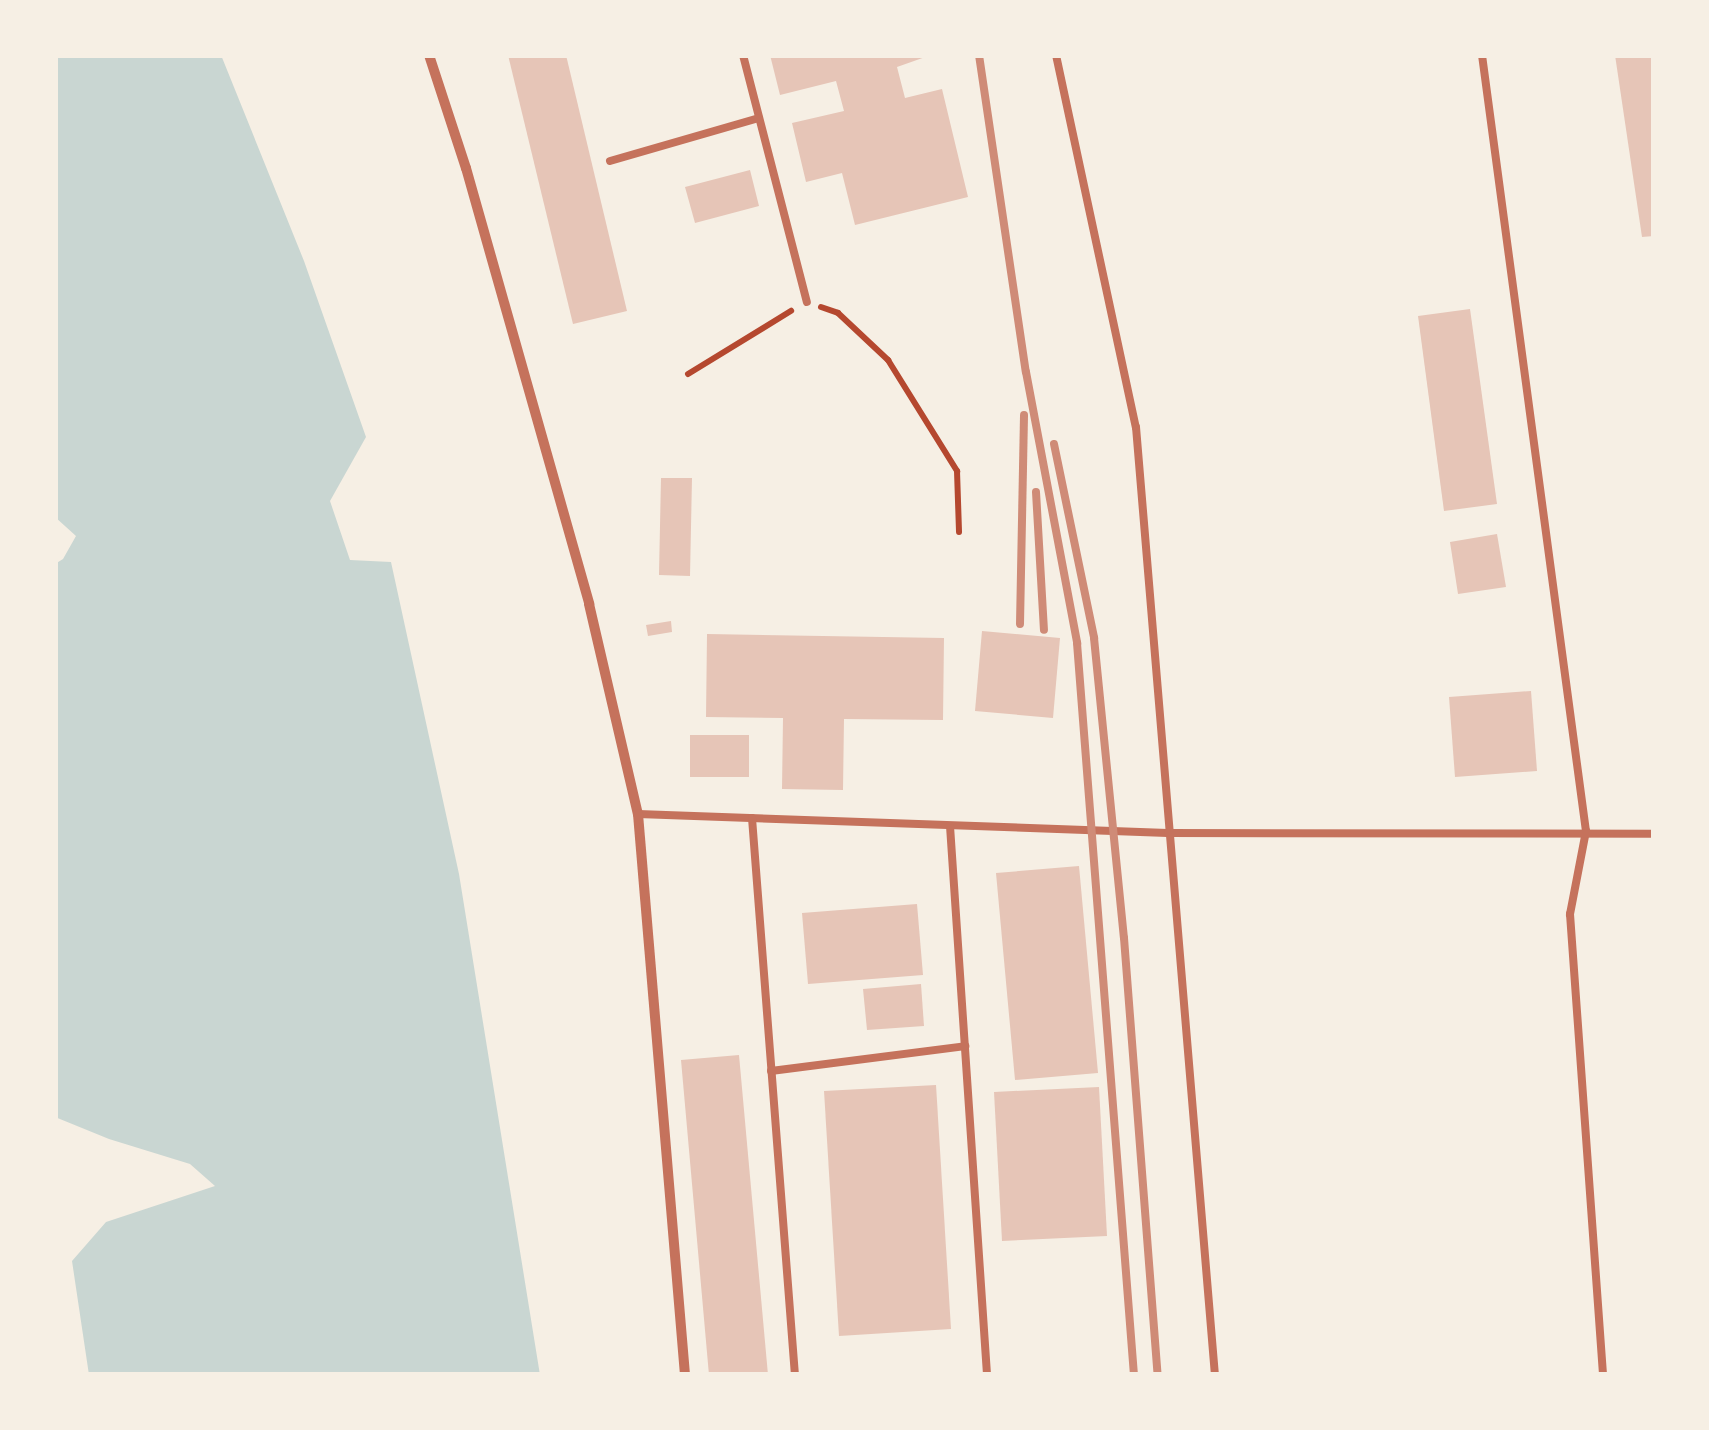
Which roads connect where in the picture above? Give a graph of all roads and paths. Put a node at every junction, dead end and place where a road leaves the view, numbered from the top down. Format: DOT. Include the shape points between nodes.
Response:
graph roads {
  1 [pos="429,55"];
  2 [pos="743,55"];
  3 [pos="1056,55"];
  4 [pos="1482,55"];
  5 [pos="759,118"];
  6 [pos="610,161"];
  7 [pos="807,302"];
  8 [pos="688,374"];
  9 [pos="959,532"];
  10 [pos="638,814"];
  11 [pos="752,818"];
  12 [pos="950,826"];
  13 [pos="1586,831"];
  14 [pos="1168,833"];
  15 [pos="1654,834"];
  16 [pos="965,1046"];
  17 [pos="771,1071"];
  18 [pos="1600,1374"];
  19 [pos="685,1375"];
  20 [pos="795,1375"];
  21 [pos="987,1375"];
  22 [pos="1216,1375"];
  1 -- 10 [label="street" via="589,604"];
  2 -- 5 [label="lane"];
  3 -- 14 [label="lane" via="1136,427"];
  4 -- 13 [label="lane"];
  5 -- 6 [label="lane"];
  5 -- 7 [label="lane"];
  7 -- 8 [label="path"];
  7 -- 9 [label="path" via="838,313 888,360 957,470"];
  10 -- 11 [label="lane"];
  10 -- 19 [label="street"];
  11 -- 12 [label="lane"];
  11 -- 17 [label="lane"];
  12 -- 14 [label="lane"];
  12 -- 16 [label="lane"];
  13 -- 14 [label="lane"];
  13 -- 15 [label="lane"];
  13 -- 18 [label="lane" via="1570,914"];
  14 -- 22 [label="lane"];
  16 -- 17 [label="lane"];
  16 -- 21 [label="lane"];
  17 -- 20 [label="lane"];
}
